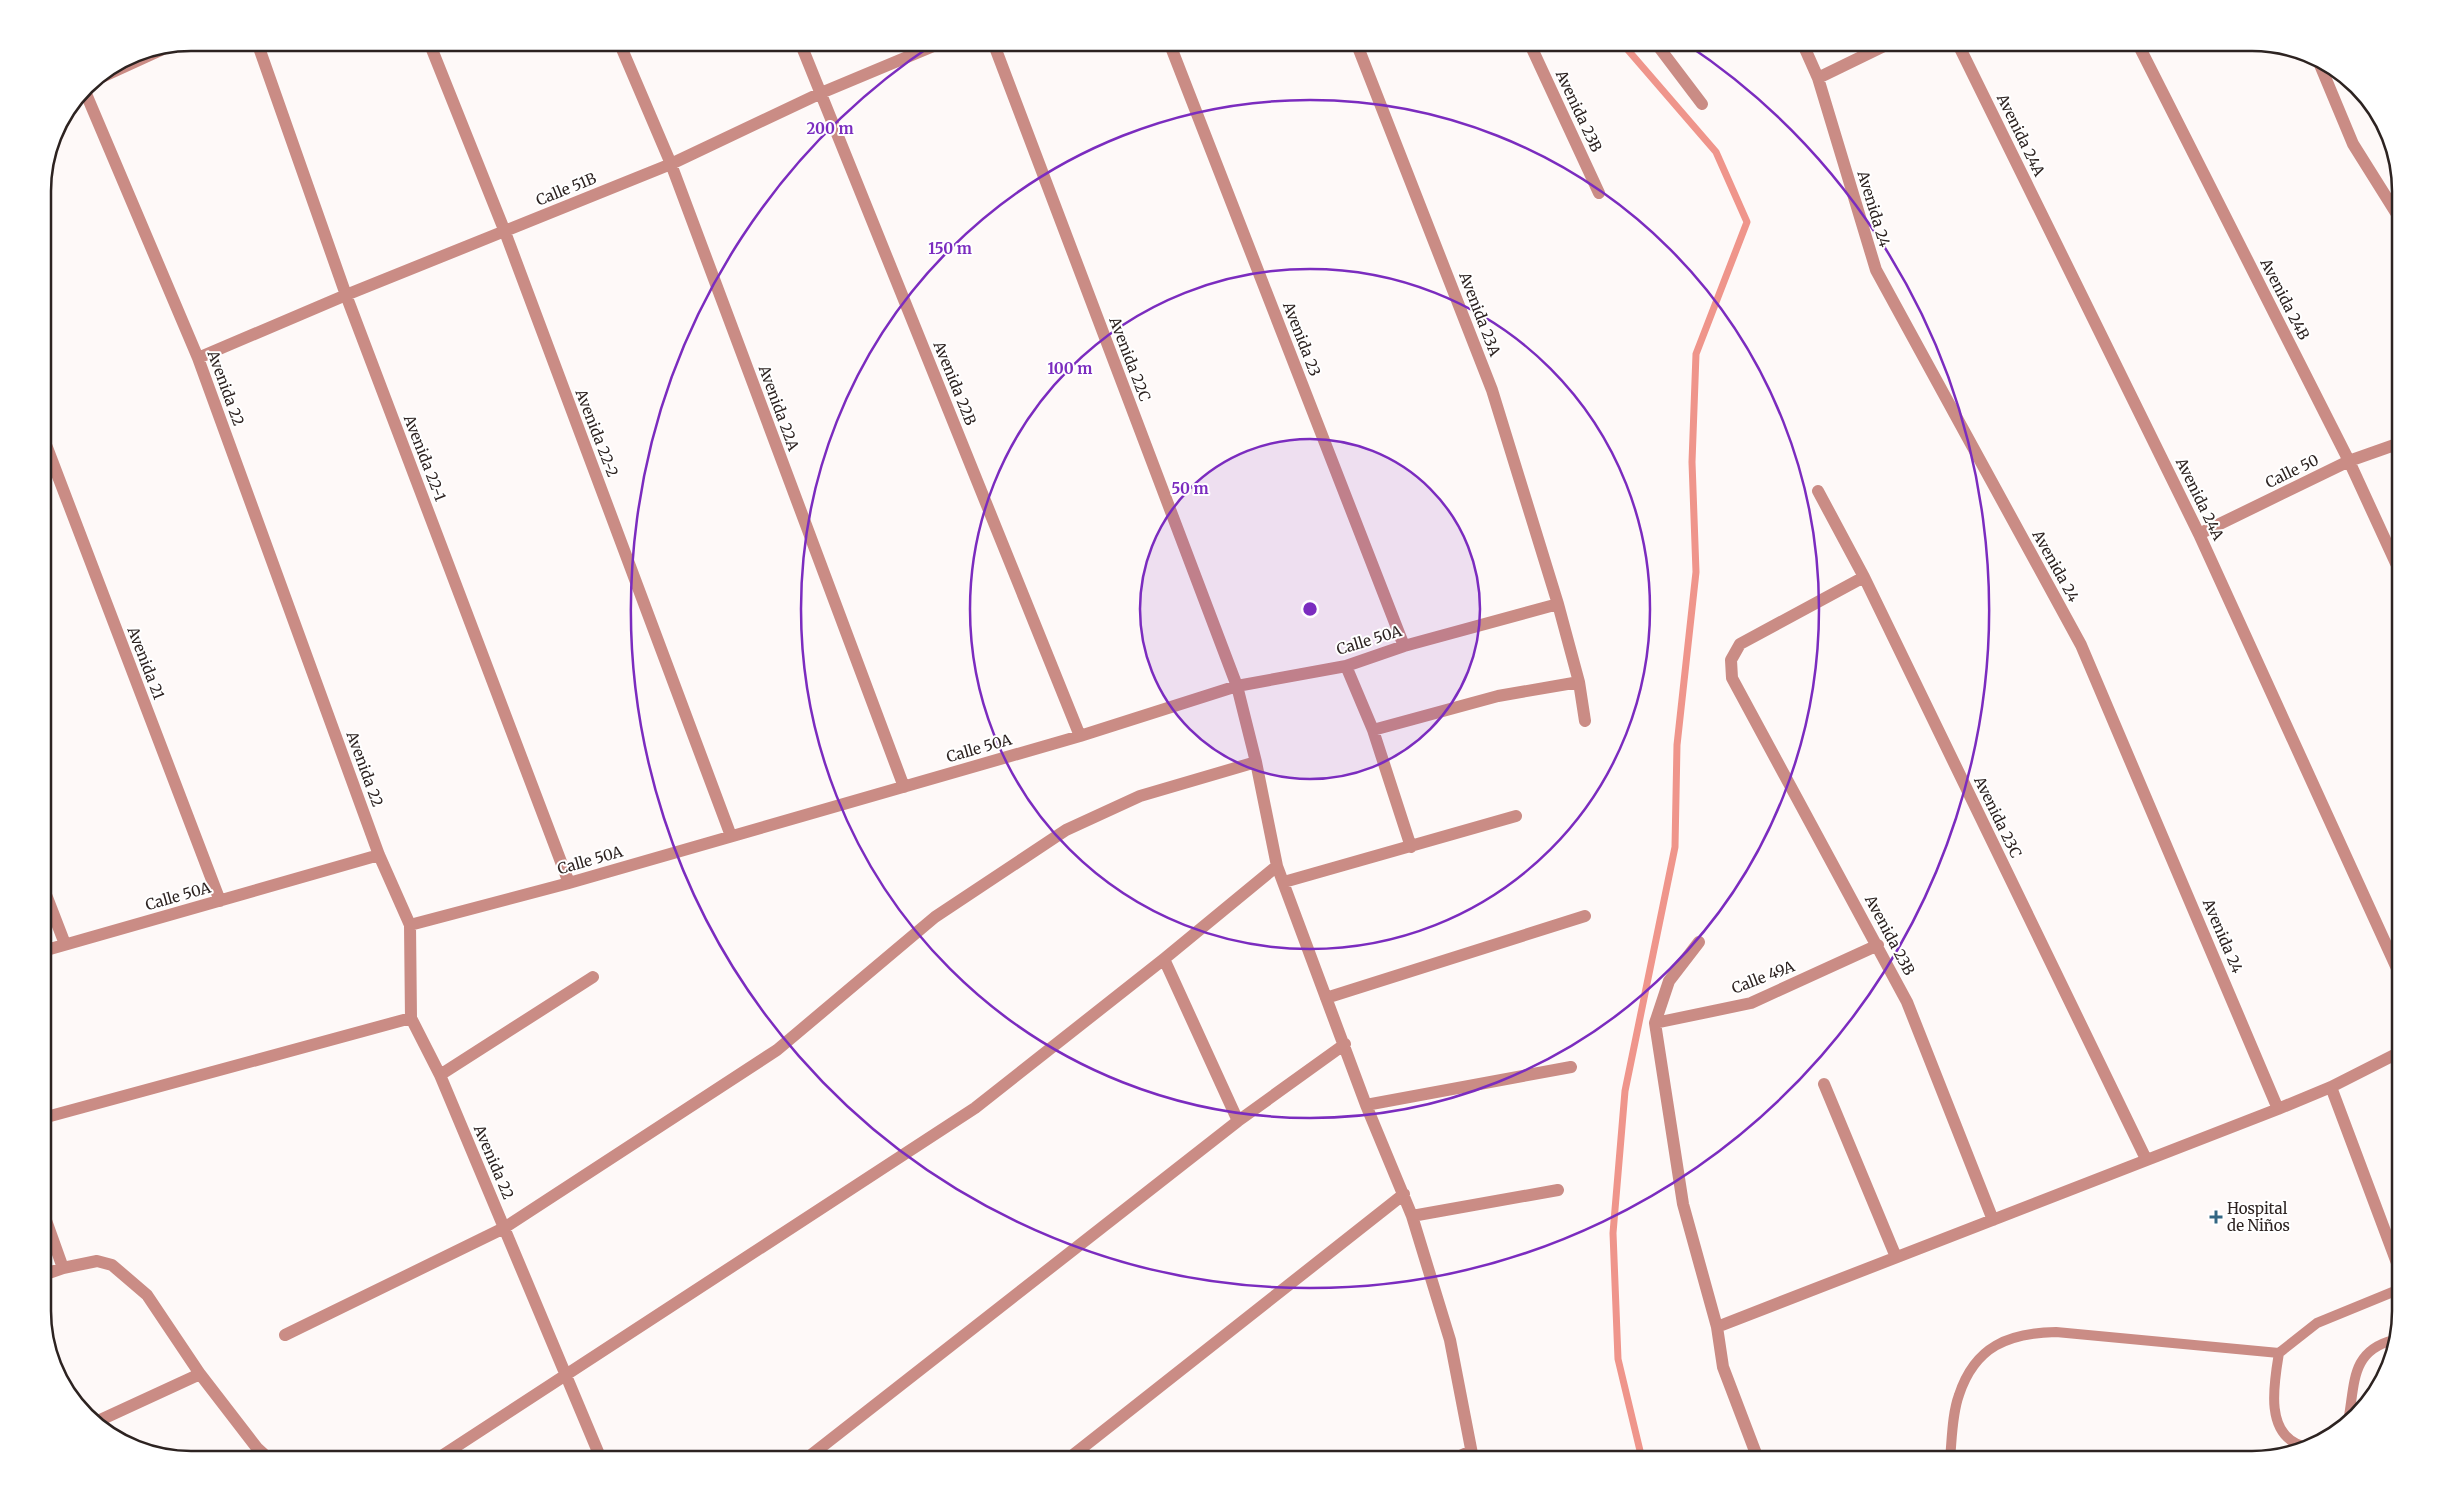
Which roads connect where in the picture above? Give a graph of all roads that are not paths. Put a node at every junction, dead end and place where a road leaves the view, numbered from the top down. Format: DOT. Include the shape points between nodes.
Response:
graph roads {
  1 [pos="1360,51"];
  2 [pos="1533,51"];
  3 [pos="1662,51"];
  4 [pos="1806,51"];
  5 [pos="1873,51"];
  6 [pos="1961,51"];
  7 [pos="2142,51"];
  8 [pos="261,52"];
  9 [pos="433,52"];
  10 [pos="623,52"];
  11 [pos="804,52"];
  12 [pos="920,52"];
  13 [pos="998,52"];
  14 [pos="1173,52"];
  15 [pos="2322,70"];
  16 [pos="1818,78"];
  17 [pos="821,93"];
  18 [pos="88,97"];
  19 [pos="1702,104"];
  20 [pos="671,164"];
  21 [pos="1599,193"];
  22 [pos="2391,205"];
  23 [pos="505,232"];
  24 [pos="346,295"];
  25 [pos="198,358"];
  26 [pos="2391,445"];
  27 [pos="52,461"];
  28 [pos="2349,461"];
  29 [pos="1818,491"];
  30 [pos="2199,534"];
  31 [pos="2391,553"];
  32 [pos="1864,577"];
  33 [pos="1558,604"];
  34 [pos="1404,646"];
  35 [pos="1346,666"];
  36 [pos="1578,682"];
  37 [pos="1237,686"];
  38 [pos="1585,721"];
  39 [pos="1373,730"];
  40 [pos="1080,736"];
  41 [pos="1256,762"];
  42 [pos="904,787"];
  43 [pos="1516,816"];
  44 [pos="731,836"];
  45 [pos="1411,847"];
  46 [pos="379,855"];
  47 [pos="1277,866"];
  48 [pos="1284,882"];
  49 [pos="569,883"];
  50 [pos="220,901"];
  51 [pos="52,910"];
  52 [pos="1585,916"];
  53 [pos="410,925"];
  54 [pos="1699,942"];
  55 [pos="65,944"];
  56 [pos="1878,945"];
  57 [pos="52,948"];
  58 [pos="2392,957"];
  59 [pos="1164,960"];
  60 [pos="592,978"];
  61 [pos="1326,998"];
  62 [pos="411,1018"];
  63 [pos="1655,1023"];
  64 [pos="1345,1044"];
  65 [pos="2392,1056"];
  66 [pos="1571,1067"];
  67 [pos="440,1075"];
  68 [pos="1824,1084"];
  69 [pos="2331,1087"];
  70 [pos="1366,1105"];
  71 [pos="2278,1108"];
  72 [pos="52,1116"];
  73 [pos="1238,1121"];
  74 [pos="2146,1159"];
  75 [pos="1558,1190"];
  76 [pos="1404,1194"];
  77 [pos="1412,1216"];
  78 [pos="1993,1220"];
  79 [pos="504,1228"];
  80 [pos="52,1239"];
  81 [pos="2392,1250"];
  82 [pos="1896,1257"];
  83 [pos="62,1268"];
  84 [pos="52,1272"];
  85 [pos="2392,1292"];
  86 [pos="1717,1327"];
  87 [pos="285,1335"];
  88 [pos="2388,1341"];
  89 [pos="2279,1353"];
  90 [pos="200,1374"];
  91 [pos="567,1375"];
  92 [pos="2351,1410"];
  93 [pos="102,1419"];
  94 [pos="2297,1443"];
  95 [pos="260,1451"];
  96 [pos="451,1451"];
  97 [pos="597,1451"];
  98 [pos="817,1451"];
  99 [pos="1079,1451"];
  100 [pos="1471,1451"];
  101 [pos="1755,1451"];
  102 [pos="1951,1451"];
  1 -- 33 [label="street, Avenida 23A" via="1492,390"];
  2 -- 21 [label="street, Avenida 23B"];
  3 -- 19 [label="street"];
  4 -- 16 [label="street, Avenida 24"];
  5 -- 16 [label="street"];
  6 -- 30 [label="street, Avenida 24A"];
  7 -- 28 [label="street, Avenida 24B"];
  8 -- 24 [label="street, Avenida 22-1"];
  9 -- 23 [label="street, Avenida 22-2"];
  10 -- 20 [label="street, Avenida 22A"];
  11 -- 17 [label="street, Avenida 22B"];
  12 -- 17 [label="street, Calle 51B"];
  13 -- 37 [label="street, Avenida 22C"];
  14 -- 34 [label="street, Avenida 23"];
  15 -- 22 [label="street" via="2353,144"];
  16 -- 71 [label="street, Avenida 24" via="1876,270 2081,645"];
  17 -- 20 [label="street, Calle 51B"];
  17 -- 40 [label="street, Avenida 22B"];
  18 -- 25 [label="street, Avenida 22"];
  20 -- 23 [label="street, Calle 51B"];
  20 -- 42 [label="street, Avenida 22A"];
  23 -- 24 [label="street, Calle 51B"];
  23 -- 44 [label="street, Avenida 22-2"];
  24 -- 25 [label="street, Calle 51B"];
  24 -- 49 [label="street, Avenida 22-1"];
  25 -- 46 [label="street, Avenida 22"];
  26 -- 28 [label="street, Calle 50"];
  27 -- 50 [label="street, Avenida 21"];
  28 -- 30 [label="street, Calle 50"];
  28 -- 31 [label="street, Avenida 24B"];
  29 -- 32 [label="street, Avenida 23C"];
  30 -- 58 [label="street, Avenida 24A"];
  32 -- 56 [label="street, Avenida 23B" via="1740,644 1731,660 1732,678"];
  32 -- 74 [label="street, Avenida 23C"];
  33 -- 34 [label="street, Calle 50A"];
  33 -- 36 [label="street, Avenida 23A"];
  34 -- 35 [label="street, Calle 50A"];
  35 -- 37 [label="street, Calle 50A"];
  35 -- 39 [label="street"];
  36 -- 38 [label="street, Avenida 23A"];
  36 -- 39 [label="street" via="1498,696"];
  37 -- 40 [label="street, Calle 50A"];
  37 -- 41 [label="street, Avenida 22C"];
  39 -- 45 [label="street"];
  40 -- 42 [label="street, Calle 50A"];
  41 -- 47 [label="street, Avenida 22C"];
  41 -- 79 [label="street" via="1140,796 1066,830 935,917 777,1050"];
  42 -- 44 [label="street, Calle 50A"];
  43 -- 45 [label="street"];
  44 -- 49 [label="street, Calle 50A"];
  45 -- 48 [label="street"];
  46 -- 50 [label="street, Calle 50A"];
  46 -- 53 [label="street, Avenida 22"];
  47 -- 48 [label="street, Avenida 22C"];
  47 -- 59 [label="street"];
  48 -- 61 [label="street, Avenida 22C"];
  49 -- 53 [label="street, Calle 50A"];
  50 -- 55 [label="street, Calle 50A"];
  51 -- 55 [label="street"];
  52 -- 61 [label="street"];
  53 -- 62 [label="street, Avenida 22"];
  54 -- 63 [label="street" via="1669,981"];
  55 -- 57 [label="street, Calle 50A"];
  56 -- 63 [label="street, Calle 49A" via="1751,1003"];
  56 -- 78 [label="street, Avenida 23B" via="1907,1002"];
  59 -- 73 [label="street"];
  59 -- 91 [label="street" via="975,1108"];
  60 -- 67 [label="street"];
  61 -- 64 [label="street, Avenida 22C"];
  62 -- 67 [label="street, Avenida 22"];
  62 -- 72 [label="street"];
  63 -- 86 [label="street" via="1683,1204"];
  64 -- 70 [label="street, Avenida 22C"];
  64 -- 73 [label="street"];
  65 -- 69 [label="street"];
  66 -- 70 [label="street"];
  67 -- 79 [label="street, Avenida 22"];
  68 -- 82 [label="street"];
  69 -- 71 [label="street"];
  69 -- 81 [label="street"];
  70 -- 76 [label="street, Avenida 22C"];
  71 -- 74 [label="street"];
  73 -- 98 [label="street"];
  74 -- 78 [label="street"];
  75 -- 77 [label="street"];
  76 -- 77 [label="street, Avenida 22C"];
  76 -- 99 [label="street"];
  77 -- 100 [label="street, Avenida 22C" via="1450,1340"];
  78 -- 82 [label="street"];
  79 -- 87 [label="street"];
  79 -- 91 [label="street, Avenida 22"];
  80 -- 83 [label="street"];
  82 -- 86 [label="street"];
  83 -- 84 [label="street"];
  83 -- 90 [label="street" via="97,1261 112,1265 147,1295"];
  85 -- 89 [label="lane" via="2317,1323"];
  86 -- 101 [label="street" via="1723,1367"];
  88 -- 92 [label="lane" via="2366,1352 2358,1366"];
  89 -- 94 [label="lane" via="2274,1407 2279,1426 2288,1438"];
  89 -- 102 [label="lane" via="2056,1332 2010,1337 1980,1357 1968,1373 1958,1396"];
  90 -- 93 [label="street"];
  90 -- 95 [label="street"];
  91 -- 96 [label="street"];
  91 -- 97 [label="street, Avenida 22"];
}
